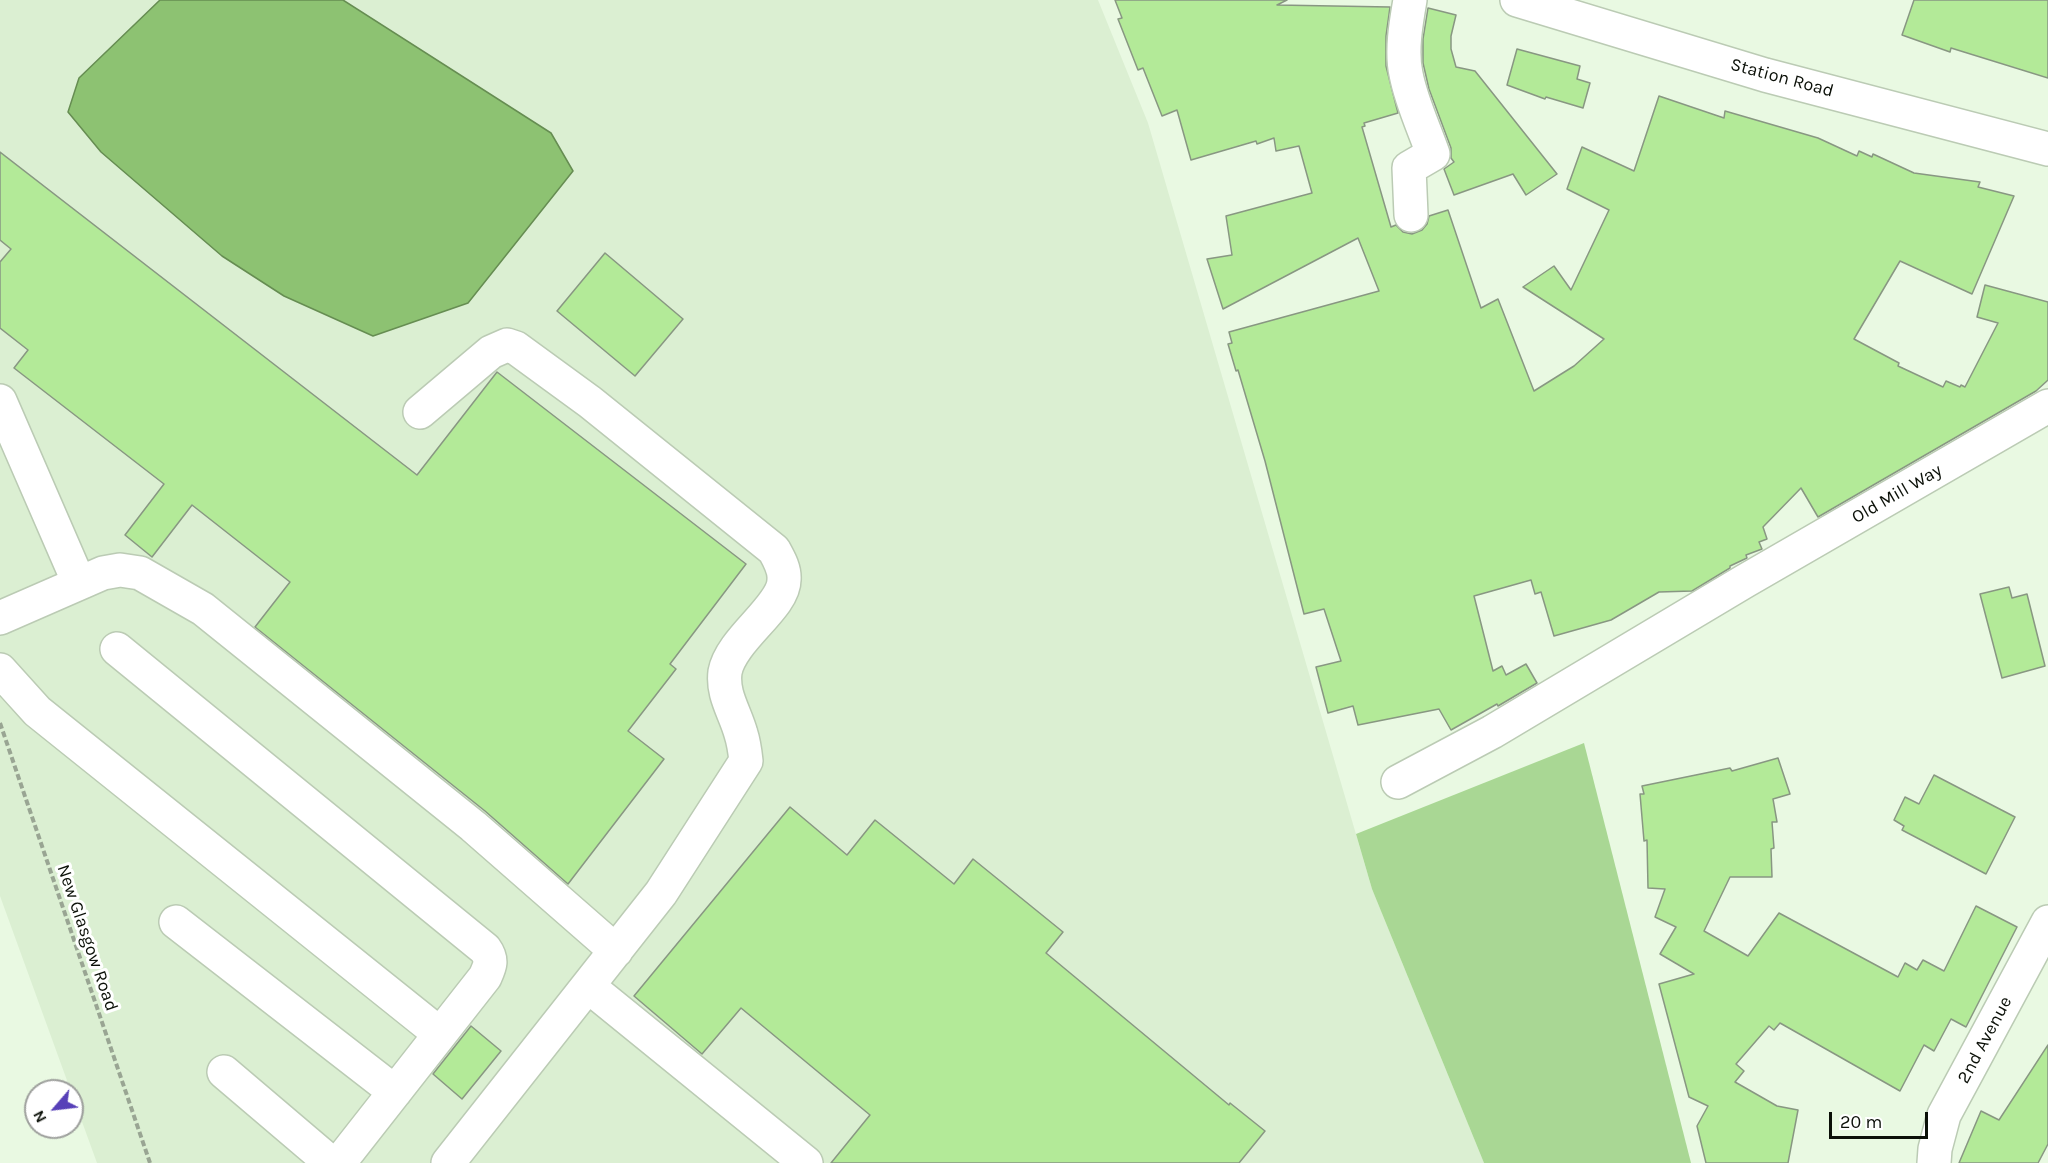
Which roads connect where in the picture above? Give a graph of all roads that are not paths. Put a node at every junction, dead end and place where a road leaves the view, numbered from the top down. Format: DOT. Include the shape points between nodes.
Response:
graph roads {
  1 [pos="1410,0"];
  2 [pos="1517,0"];
  3 [pos="2048,149"];
  4 [pos="1412,214"];
  5 [pos="0,401"];
  6 [pos="2048,406"];
  7 [pos="420,412"];
  8 [pos="80,583"];
  9 [pos="0,618"];
  10 [pos="117,649"];
  11 [pos="0,670"];
  12 [pos="1398,782"];
  13 [pos="176,922"];
  14 [pos="2048,922"];
  15 [pos="616,951"];
  16 [pos="588,986"];
  17 [pos="440,1034"];
  18 [pos="224,1072"];
  19 [pos="395,1092"];
  20 [pos="331,1163"];
  21 [pos="339,1163"];
  22 [pos="448,1163"];
  23 [pos="806,1163"];
  24 [pos="1934,1163"];
  1 -- 4 [label="street" via="1405,27 1406,73 1434,154 1409,168"];
  2 -- 3 [label="street, Station Road" via="1765,75"];
  5 -- 8 [label="street"];
  6 -- 12 [label="street, Old Mill Way" via="1492,732"];
  7 -- 15 [label="street" via="491,352 507,345 516,348 590,402 774,550 782,567 781,594 734,651 726,670 724,689 741,732 746,761 661,892"];
  8 -- 9 [label="street"];
  8 -- 15 [label="street" via="120,570 140,573 203,609 473,826"];
  10 -- 17 [label="street" via="485,950 491,960 485,977"];
  11 -- 17 [label="street" via="37,711"];
  13 -- 19 [label="street"];
  14 -- 24 [label="street, 2nd Avenue" via="1944,1116"];
  15 -- 16 [label="street"];
  16 -- 22 [label="street"];
  16 -- 23 [label="street"];
  17 -- 19 [label="street"];
  18 -- 20 [label="street"];
  19 -- 21 [label="street"];
}
